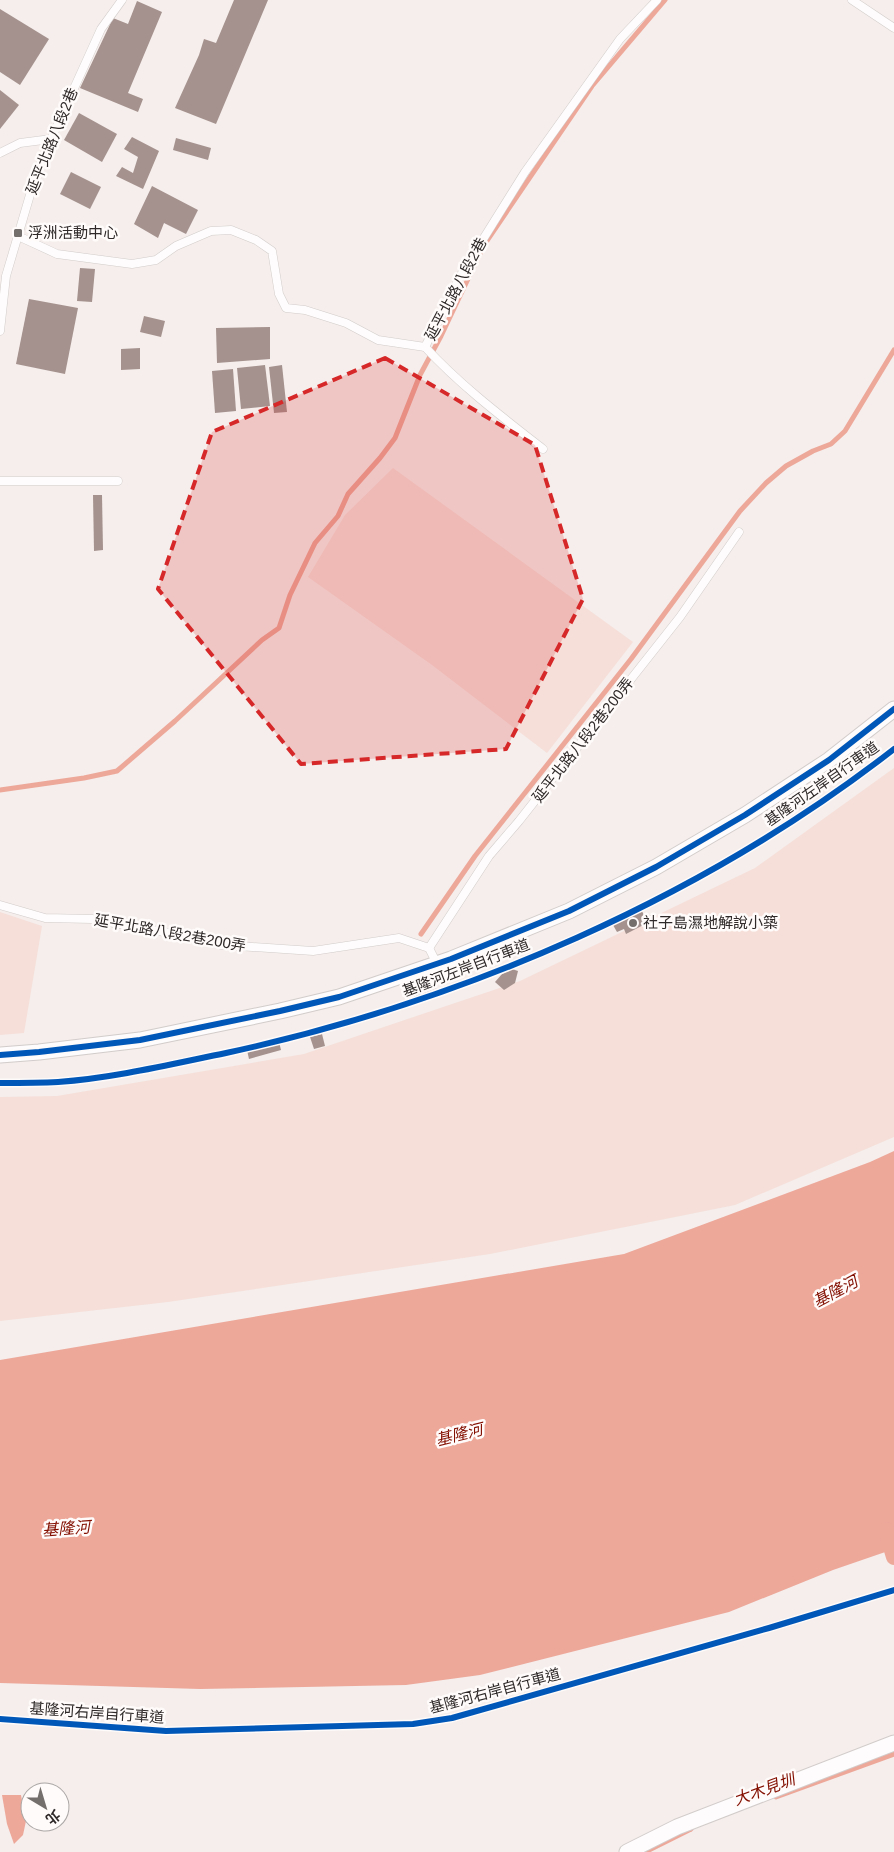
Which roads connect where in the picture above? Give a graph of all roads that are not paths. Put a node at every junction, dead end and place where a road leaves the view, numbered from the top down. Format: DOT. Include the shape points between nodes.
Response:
graph roads {
  1 [pos="122,0"];
  2 [pos="657,0"];
  3 [pos="852,0"];
  4 [pos="894,28"];
  5 [pos="51,139"];
  6 [pos="0,153"];
  7 [pos="18,236"];
  8 [pos="0,331"];
  9 [pos="425,348"];
  10 [pos="543,449"];
  11 [pos="0,481"];
  12 [pos="118,481"];
  13 [pos="739,532"];
  14 [pos="894,709"];
  15 [pos="0,905"];
  16 [pos="429,948"];
  17 [pos="437,964"];
  18 [pos="0,1055"];
  19 [pos="894,1743"];
  20 [pos="627,1852"];
  1 -- 5 [label="lane, 延平北路八段2巷" via="101,29"];
  2 -- 9 [label="lane, 延平北路八段2巷" via="620,39 525,172 462,273"];
  3 -- 4 [label="lane"];
  5 -- 6 [label="lane" via="20,143"];
  5 -- 7 [label="lane, 延平北路八段2巷" via="35,178"];
  7 -- 8 [label="lane" via="6,276"];
  7 -- 9 [label="lane, 延平北路八段2巷" via="57,254 132,264 156,260 176,246 210,231 231,230 272,251 279,294 286,308 305,310 346,323 378,340"];
  9 -- 10 [label="lane" via="483,402"];
  11 -- 12 [label="lane"];
  13 -- 16 [label="lane, 延平北路八段2巷200弄" via="680,617 489,856"];
  14 -- 17 [label="street" via="829,760 745,815 656,867 569,911"];
  15 -- 16 [label="lane, 延平北路八段2巷200弄" via="45,918 92,919 232,946 313,951 399,938"];
  16 -- 17 [label="lane"];
  17 -- 18 [label="street" via="339,997 280,1011 140,1040"];
  19 -- 20 [label="street" via="677,1828"];
}
